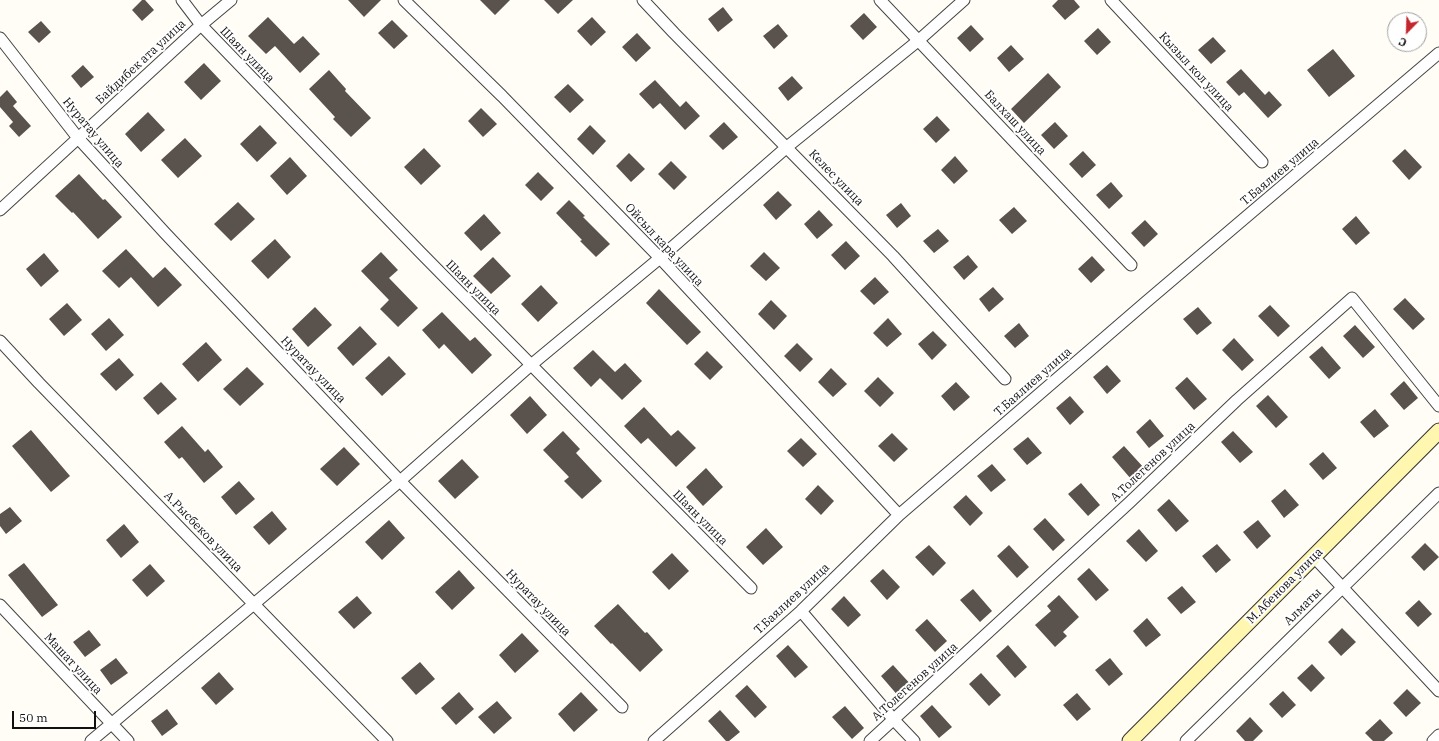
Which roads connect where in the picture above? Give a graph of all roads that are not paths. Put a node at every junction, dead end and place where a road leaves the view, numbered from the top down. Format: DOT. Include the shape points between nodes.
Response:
graph roads {
  1 [pos="182,0"];
  2 [pos="231,0"];
  3 [pos="404,0"];
  4 [pos="643,0"];
  5 [pos="880,0"];
  6 [pos="964,0"];
  7 [pos="1111,0"];
  8 [pos="200,25"];
  9 [pos="0,38"];
  10 [pos="919,40"];
  11 [pos="1439,53"];
  12 [pos="78,138"];
  13 [pos="787,147"];
  14 [pos="1262,162"];
  15 [pos="0,210"];
  16 [pos="660,258"];
  17 [pos="1131,265"];
  18 [pos="0,341"];
  19 [pos="531,365"];
  20 [pos="1005,379"];
  21 [pos="1439,406"];
  22 [pos="1439,431"];
  23 [pos="400,481"];
  24 [pos="1439,493"];
  25 [pos="899,515"];
  26 [pos="1314,557"];
  27 [pos="1342,587"];
  28 [pos="751,588"];
  29 [pos="0,605"];
  30 [pos="254,605"];
  31 [pos="801,611"];
  32 [pos="1439,691"];
  33 [pos="622,708"];
  34 [pos="894,720"];
  35 [pos="111,724"];
  36 [pos="1439,735"];
  37 [pos="91,741"];
  38 [pos="128,741"];
  39 [pos="387,741"];
  40 [pos="654,741"];
  41 [pos="870,741"];
  42 [pos="914,741"];
  43 [pos="1130,741"];
  44 [pos="1186,741"];
  45 [pos="1433,741"];
  1 -- 8 [label="street, Шаян улица"];
  2 -- 8 [label="street, Байдибек ата улица"];
  3 -- 16 [label="street, Ойсыл кара улица"];
  4 -- 13 [label="street, Келес улица"];
  5 -- 10 [label="street, Балхаш улица"];
  6 -- 10 [label="street"];
  7 -- 14 [label="street, Кызыл кол улица"];
  8 -- 12 [label="street, Байдибек ата улица"];
  8 -- 19 [label="street, Шаян улица"];
  9 -- 12 [label="street, Нуратау улица"];
  10 -- 13 [label="street"];
  10 -- 17 [label="street, Балхаш улица"];
  11 -- 25 [label="street, Т.Баялиев улица"];
  12 -- 15 [label="street, Байдибек ата улица"];
  12 -- 23 [label="street, Нуратау улица"];
  13 -- 16 [label="street"];
  13 -- 20 [label="street, Келес улица" via="893,256"];
  16 -- 19 [label="street"];
  16 -- 25 [label="street, Ойсыл кара улица"];
  18 -- 30 [label="street, А.Рысбеков улица"];
  19 -- 23 [label="street"];
  19 -- 28 [label="street, Шаян улица"];
  21 -- 34 [label="street, А.Толегенов улица" via="1352,298 1237,400"];
  22 -- 26 [label="main road, М.Абенова улица"];
  23 -- 30 [label="street"];
  23 -- 33 [label="street, Нуратау улица"];
  24 -- 27 [label="street, Алматы"];
  25 -- 31 [label="street, Т.Баялиев улица"];
  26 -- 27 [label="street"];
  26 -- 43 [label="main road, М.Абенова улица"];
  27 -- 32 [label="street"];
  27 -- 44 [label="street, Алматы"];
  29 -- 35 [label="street, Машат улица"];
  30 -- 35 [label="street"];
  30 -- 39 [label="street, А.Рысбеков улица"];
  31 -- 34 [label="street"];
  31 -- 40 [label="street, Т.Баялиев улица"];
  34 -- 41 [label="street, А.Толегенов улица"];
  34 -- 42 [label="street"];
  35 -- 37 [label="street"];
  35 -- 38 [label="street, Машат улица"];
  36 -- 45 [label="street"];
}
